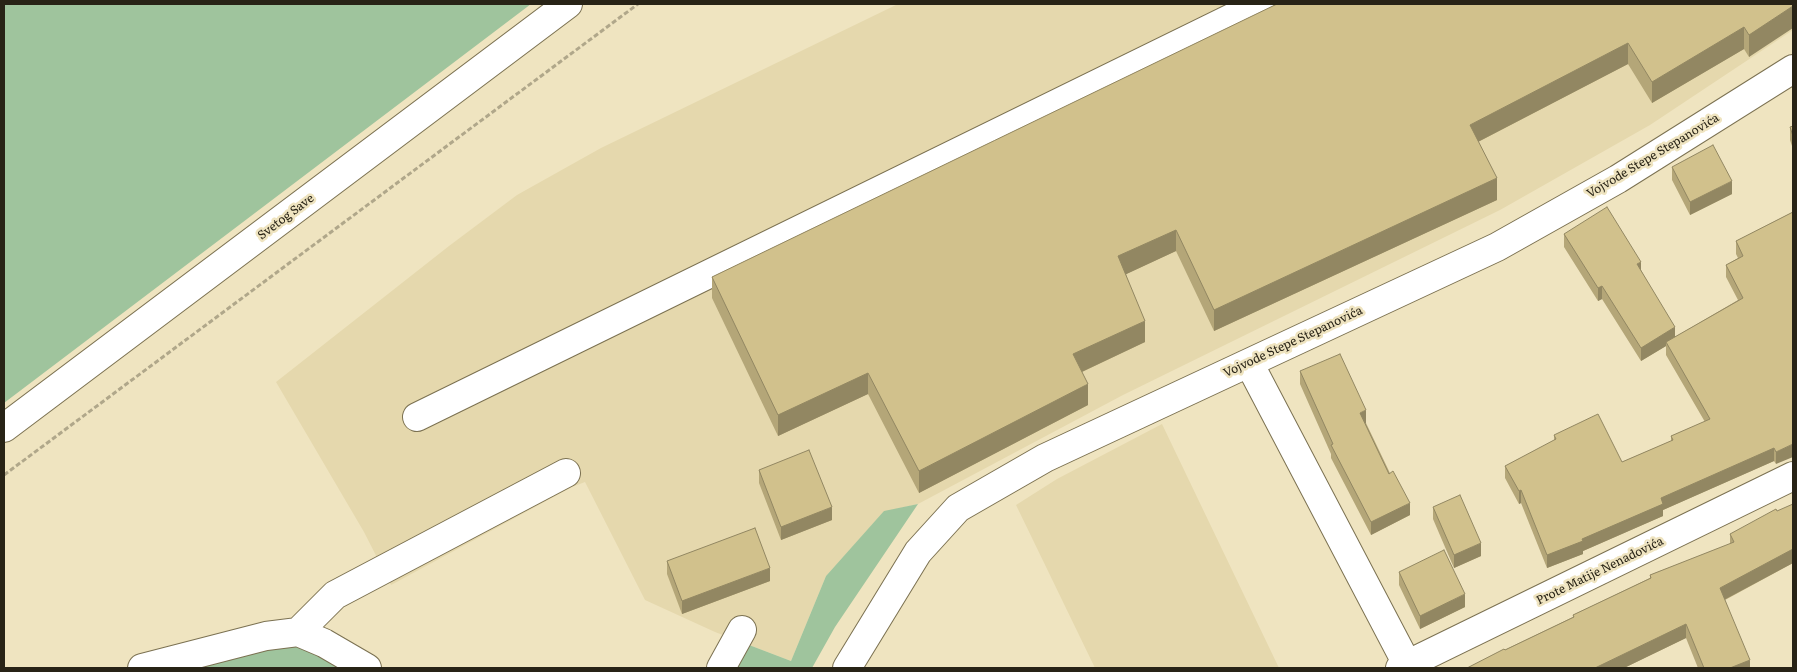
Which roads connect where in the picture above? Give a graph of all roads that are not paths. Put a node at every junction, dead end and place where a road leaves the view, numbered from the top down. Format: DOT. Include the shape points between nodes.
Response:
graph roads {
  1 [pos="568,4"];
  2 [pos="1260,4"];
  3 [pos="1793,69"];
  4 [pos="1249,363"];
  5 [pos="417,417"];
  6 [pos="4,428"];
  7 [pos="566,473"];
  8 [pos="1793,476"];
  9 [pos="742,630"];
  10 [pos="298,632"];
  11 [pos="1405,667"];
  12 [pos="142,668"];
  13 [pos="367,668"];
  14 [pos="721,668"];
  15 [pos="847,668"];
  1 -- 6 [label="street, Svetog Save"];
  2 -- 5 [label="street"];
  3 -- 4 [label="street, Vojvode Stepe Stepanovića" via="1618,179 1497,247"];
  4 -- 11 [label="street, Prote Matije Nenadovića"];
  4 -- 15 [label="street, Vojvode Stepe Stepanovića" via="1045,458 958,508 918,552"];
  7 -- 10 [label="street" via="335,595"];
  8 -- 11 [label="street, Prote Matije Nenadovića"];
  9 -- 14 [label="street"];
  10 -- 12 [label="street" via="266,636"];
  10 -- 13 [label="street"];
}
